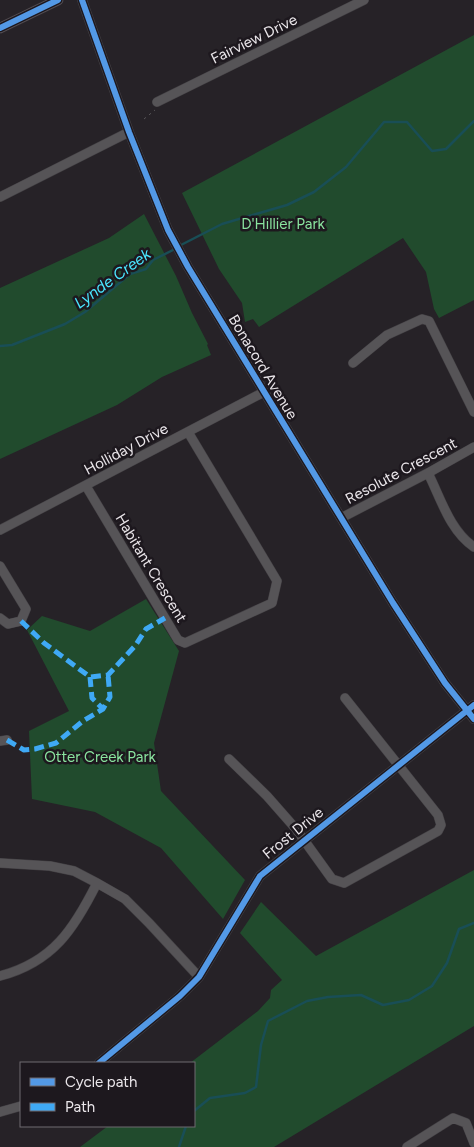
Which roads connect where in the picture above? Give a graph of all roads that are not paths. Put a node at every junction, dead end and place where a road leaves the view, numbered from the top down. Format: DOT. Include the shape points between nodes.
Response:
graph roads {
  1 [pos="58,0"];
  2 [pos="82,0"];
  3 [pos="364,0"];
  4 [pos="0,28"];
  5 [pos="156,102"];
  6 [pos="129,132"];
  7 [pos="0,197"];
  8 [pos="353,363"];
  9 [pos="264,392"];
  10 [pos="474,412"];
  11 [pos="188,432"];
  12 [pos="474,448"];
  13 [pos="428,473"];
  14 [pos="86,486"];
  15 [pos="341,518"];
  16 [pos="0,530"];
  17 [pos="474,547"];
  18 [pos="0,566"];
  19 [pos="0,618"];
  20 [pos="345,698"];
  21 [pos="470,708"];
  22 [pos="474,719"];
  23 [pos="229,760"];
  24 [pos="399,766"];
  25 [pos="304,839"];
  26 [pos="0,863"];
  27 [pos="97,883"];
  28 [pos="0,976"];
  29 [pos="199,977"];
  30 [pos="101,1062"];
  31 [pos="20,1106"];
  32 [pos="0,1112"];
  33 [pos="474,1143"];
  34 [pos="406,1147"];
  1 -- 4 [label="main road"];
  2 -- 6 [label="street, Bonacord Avenue"];
  3 -- 5 [label="street, Fairview Drive"];
  6 -- 7 [label="street"];
  6 -- 9 [label="street, Bonacord Avenue" via="168,230"];
  8 -- 10 [label="street" via="387,335 422,318 428,322"];
  9 -- 11 [label="street, Holliday Drive"];
  9 -- 15 [label="street, Bonacord Avenue"];
  11 -- 14 [label="street, Holliday Drive"];
  11 -- 14 [label="street, Habitant Crescent" via="276,581 272,603 185,643 178,640"];
  12 -- 13 [label="street, Resolute Crescent"];
  13 -- 15 [label="street, Resolute Crescent"];
  13 -- 17 [label="street" via="453,525"];
  14 -- 16 [label="street, Holliday Drive"];
  15 -- 21 [label="street, Bonacord Avenue" via="445,683"];
  18 -- 19 [label="street" via="26,609 21,621 8,624"];
  20 -- 24 [label="street"];
  21 -- 22 [label="street, Bonacord Avenue"];
  21 -- 24 [label="street, Frost Drive"];
  23 -- 25 [label="street" via="267,796"];
  24 -- 25 [label="street, Frost Drive"];
  24 -- 25 [label="street" via="438,815 441,824 438,831 344,884 332,879"];
  25 -- 29 [label="street, Frost Drive" via="260,876"];
  26 -- 27 [label="street" via="50,866 74,872"];
  27 -- 28 [label="street" via="61,942 34,963"];
  27 -- 29 [label="street" via="125,899"];
  29 -- 30 [label="street, Frost Drive"];
  31 -- 32 [label="street"];
  33 -- 34 [label="street" via="466,1123 454,1118"];
}
